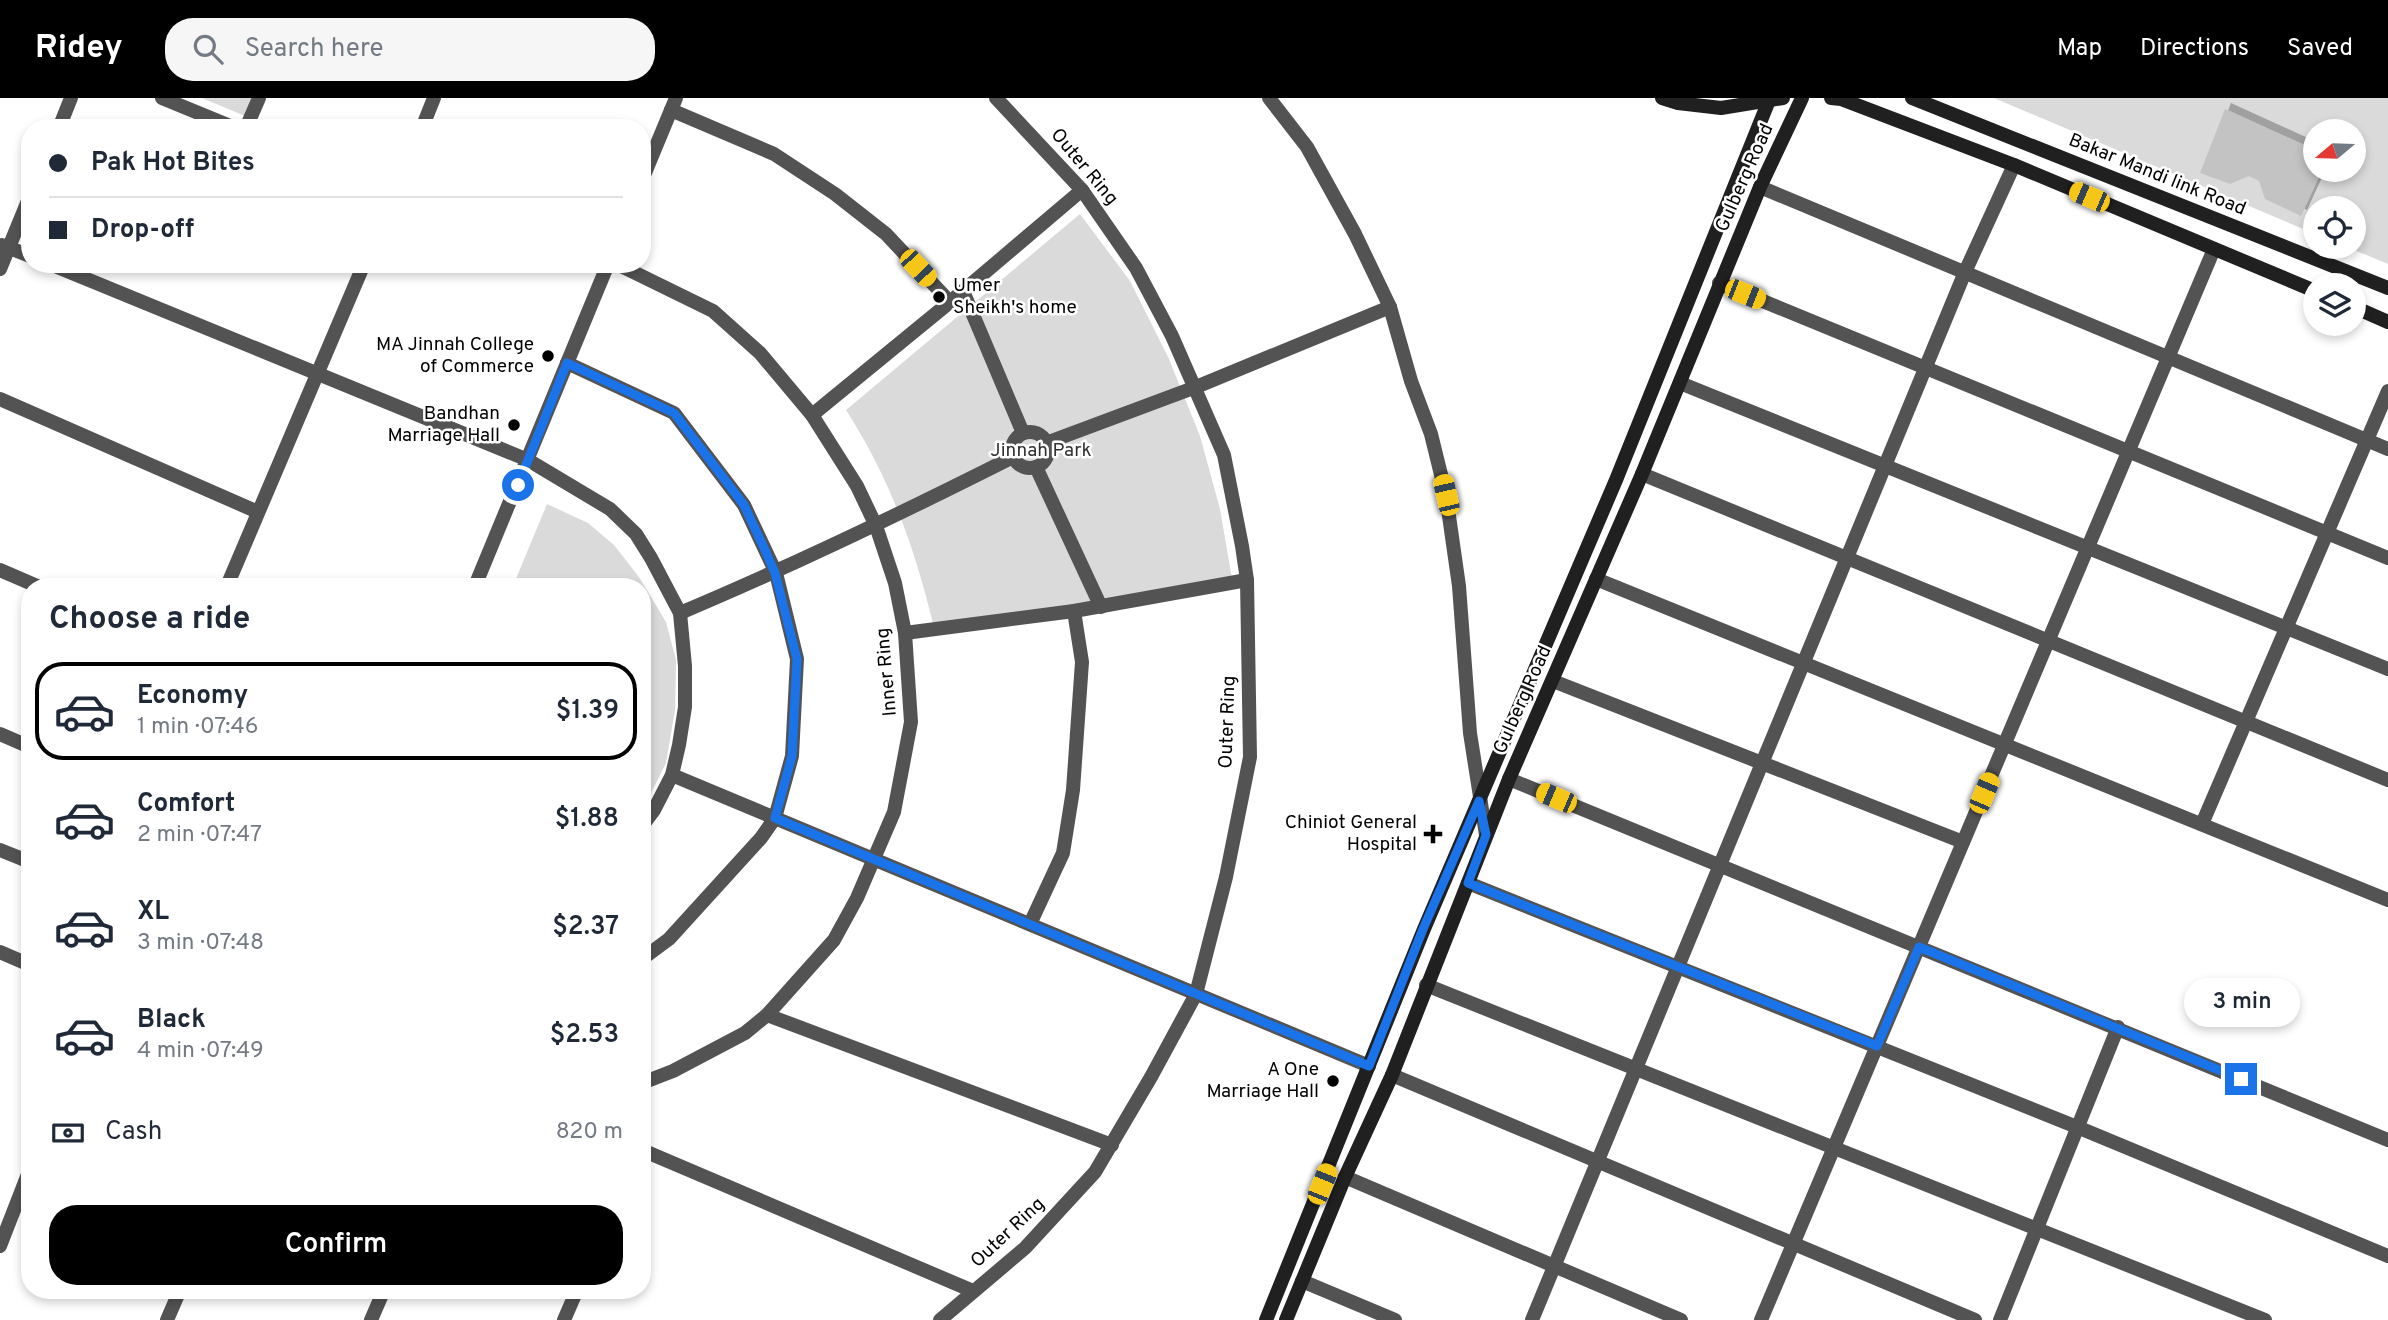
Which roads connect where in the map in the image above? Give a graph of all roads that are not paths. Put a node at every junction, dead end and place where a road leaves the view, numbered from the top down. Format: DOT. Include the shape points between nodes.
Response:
graph roads {
  1 [pos="71,98"];
  2 [pos="162,98"];
  3 [pos="259,98"];
  4 [pos="434,98"];
  5 [pos="996,98"];
  6 [pos="1269,98"];
  7 [pos="1662,98"];
  8 [pos="1802,98"];
  9 [pos="1830,98"];
  10 [pos="1912,98"];
  11 [pos="1774,99"];
  12 [pos="674,104"];
  13 [pos="63,119"];
  14 [pos="213,119"];
  15 [pos="250,119"];
  16 [pos="426,119"];
  17 [pos="651,159"];
  18 [pos="2014,165"];
  19 [pos="1760,187"];
  20 [pos="1082,190"];
  21 [pos="21,213"];
  22 [pos="4,246"];
  23 [pos="2214,249"];
  24 [pos="21,253"];
  25 [pos="0,269"];
  26 [pos="1965,272"];
  27 [pos="72,273"];
  28 [pos="360,273"];
  29 [pos="604,273"];
  30 [pos="636,273"];
  31 [pos="1719,283"];
  32 [pos="2303,286"];
  33 [pos="2388,288"];
  34 [pos="963,291"];
  35 [pos="950,302"];
  36 [pos="1390,307"];
  37 [pos="2366,312"];
  38 [pos="2388,322"];
  39 [pos="2169,357"];
  40 [pos="567,363"];
  41 [pos="1925,368"];
  42 [pos="318,373"];
  43 [pos="1680,383"];
  44 [pos="1196,387"];
  45 [pos="2388,391"];
  46 [pos="0,399"];
  47 [pos="812,415"];
  48 [pos="1023,433"];
  49 [pos="2367,440"];
  50 [pos="1046,443"];
  51 [pos="2388,449"];
  52 [pos="2129,452"];
  53 [pos="1013,457"];
  54 [pos="528,460"];
  55 [pos="1885,466"];
  56 [pos="1036,467"];
  57 [pos="1642,474"];
  58 [pos="258,512"];
  59 [pos="876,526"];
  60 [pos="2327,533"];
  61 [pos="2088,548"];
  62 [pos="1846,558"];
  63 [pos="2388,558"];
  64 [pos="0,570"];
  65 [pos="775,573"];
  66 [pos="230,578"];
  67 [pos="478,578"];
  68 [pos="21,579"];
  69 [pos="1596,579"];
  70 [pos="1247,580"];
  71 [pos="1101,607"];
  72 [pos="1074,611"];
  73 [pos="680,612"];
  74 [pos="2287,628"];
  75 [pos="905,633"];
  76 [pos="2049,640"];
  77 [pos="1803,663"];
  78 [pos="2388,669"];
  79 [pos="1553,681"];
  80 [pos="2247,721"];
  81 [pos="0,734"];
  82 [pos="21,743"];
  83 [pos="2005,744"];
  84 [pos="1760,765"];
  85 [pos="672,775"];
  86 [pos="1509,779"];
  87 [pos="2388,780"];
  88 [pos="1479,801"];
  89 [pos="651,814"];
  90 [pos="775,818"];
  91 [pos="2203,824"];
  92 [pos="1486,835"];
  93 [pos="1963,842"];
  94 [pos="0,850"];
  95 [pos="21,858"];
  96 [pos="874,859"];
  97 [pos="1720,866"];
  98 [pos="1468,883"];
  99 [pos="2388,900"];
  100 [pos="1030,924"];
  101 [pos="1919,947"];
  102 [pos="0,952"];
  103 [pos="651,952"];
  104 [pos="21,961"];
  105 [pos="1677,966"];
  106 [pos="1426,985"];
  107 [pos="1196,994"];
  108 [pos="767,1015"];
  109 [pos="2118,1027"];
  110 [pos="1877,1046"];
  111 [pos="1369,1066"];
  112 [pos="1635,1069"];
  113 [pos="1392,1075"];
  114 [pos="651,1079"];
  115 [pos="2077,1127"];
  116 [pos="2388,1140"];
  117 [pos="1112,1144"];
  118 [pos="1834,1148"];
  119 [pos="651,1154"];
  120 [pos="1597,1162"];
  121 [pos="1345,1177"];
  122 [pos="21,1192"];
  123 [pos="2036,1229"];
  124 [pos="1793,1244"];
  125 [pos="0,1246"];
  126 [pos="2388,1256"];
  127 [pos="1554,1266"];
  128 [pos="1302,1281"];
  129 [pos="973,1291"];
  130 [pos="176,1299"];
  131 [pos="380,1299"];
  132 [pos="573,1299"];
  133 [pos="167,1320"];
  134 [pos="371,1320"];
  135 [pos="564,1320"];
  136 [pos="940,1320"];
  137 [pos="1266,1320"];
  138 [pos="1286,1320"];
  139 [pos="1395,1320"];
  140 [pos="1532,1320"];
  141 [pos="1681,1320"];
  142 [pos="1761,1320"];
  143 [pos="1975,1320"];
  144 [pos="2000,1320"];
  145 [pos="2265,1320"];
  1 -- 13 [label="street"];
  2 -- 14 [label="street"];
  3 -- 15 [label="street"];
  4 -- 16 [label="street"];
  5 -- 20 [label="street, Outer Ring"];
  6 -- 36 [label="street" via="1307,147"];
  7 -- 11 [label="main road" via="1721,108"];
  8 -- 19 [label="main road, Gulberg Road"];
  9 -- 18 [label="main road"];
  10 -- 33 [label="main road, Bakar Mandi link Road"];
  11 -- 88 [label="main road, Gulberg Road"];
  12 -- 17 [label="street"];
  12 -- 35 [label="street" via="774,154 835,194 886,233"];
  18 -- 23 [label="main road"];
  18 -- 26 [label="street"];
  19 -- 26 [label="street"];
  19 -- 31 [label="main road, Gulberg Road"];
  20 -- 34 [label="street"];
  20 -- 44 [label="street, Outer Ring" via="1136,268"];
  21 -- 22 [label="street"];
  22 -- 24 [label="street"];
  22 -- 25 [label="street"];
  23 -- 32 [label="main road"];
  23 -- 39 [label="street"];
  26 -- 39 [label="street"];
  26 -- 41 [label="street"];
  27 -- 42 [label="street"];
  28 -- 42 [label="street"];
  29 -- 40 [label="street"];
  30 -- 47 [label="street, Inner Ring" via="713,310 760,354"];
  31 -- 41 [label="street"];
  31 -- 43 [label="main road, Gulberg Road"];
  34 -- 35 [label="street"];
  34 -- 48 [label="street"];
  35 -- 47 [label="street"];
  36 -- 44 [label="street"];
  36 -- 88 [label="street" via="1410,381 1432,434 1446,495 1460,586"];
  37 -- 38 [label="main road"];
  39 -- 49 [label="street"];
  39 -- 52 [label="street"];
  40 -- 54 [label="street"];
  40 -- 65 [label="street" via="674,413 744,505"];
  41 -- 52 [label="street"];
  41 -- 55 [label="street"];
  42 -- 54 [label="street"];
  42 -- 58 [label="street"];
  43 -- 55 [label="street"];
  43 -- 57 [label="main road, Gulberg Road"];
  44 -- 50 [label="street"];
  44 -- 70 [label="street, Outer Ring" via="1224,455"];
  45 -- 49 [label="street"];
  46 -- 58 [label="street"];
  47 -- 59 [label="street, Inner Ring" via="857,486"];
  48 -- 50 [label="street" via="1039,435"];
  48 -- 53 [label="street" via="1014,441"];
  49 -- 51 [label="street"];
  49 -- 60 [label="street"];
  50 -- 56 [label="street" via="1047,454"];
  52 -- 60 [label="street"];
  52 -- 61 [label="street"];
  53 -- 56 [label="street" via="1020,465"];
  53 -- 59 [label="street"];
  54 -- 67 [label="street"];
  54 -- 73 [label="street" via="610,509 636,534"];
  55 -- 61 [label="street"];
  55 -- 62 [label="street"];
  56 -- 71 [label="street"];
  57 -- 62 [label="street"];
  57 -- 69 [label="main road, Gulberg Road"];
  58 -- 66 [label="street"];
  59 -- 65 [label="street"];
  59 -- 75 [label="street, Inner Ring"];
  60 -- 63 [label="street"];
  60 -- 74 [label="street"];
  61 -- 74 [label="street"];
  61 -- 76 [label="street"];
  62 -- 76 [label="street"];
  62 -- 77 [label="street"];
  64 -- 68 [label="street"];
  65 -- 73 [label="street"];
  65 -- 90 [label="street" via="797,659 792,756"];
  69 -- 77 [label="street"];
  69 -- 79 [label="main road, Gulberg Road"];
  70 -- 71 [label="street"];
  70 -- 107 [label="street, Outer Ring" via="1250,757"];
  71 -- 72 [label="street"];
  72 -- 75 [label="street"];
  72 -- 100 [label="street" via="1082,662 1073,790 1063,853"];
  73 -- 85 [label="street" via="685,707"];
  74 -- 78 [label="street"];
  74 -- 80 [label="street"];
  75 -- 96 [label="street, Inner Ring" via="911,722 894,812"];
  76 -- 80 [label="street"];
  76 -- 83 [label="street"];
  77 -- 83 [label="street"];
  77 -- 84 [label="street"];
  79 -- 84 [label="street"];
  79 -- 86 [label="main road, Gulberg Road"];
  80 -- 87 [label="street"];
  80 -- 91 [label="street"];
  81 -- 82 [label="street"];
  83 -- 91 [label="street"];
  83 -- 93 [label="street"];
  84 -- 93 [label="street"];
  84 -- 97 [label="street"];
  85 -- 89 [label="street"];
  85 -- 90 [label="street"];
  86 -- 92 [label="main road, Gulberg Road"];
  86 -- 97 [label="street"];
  88 -- 92 [label="street"];
  88 -- 111 [label="main road, Gulberg Road"];
  90 -- 96 [label="street"];
  90 -- 103 [label="street" via="669,939"];
  91 -- 99 [label="street"];
  92 -- 98 [label="main road, Gulberg Road"];
  93 -- 101 [label="street"];
  94 -- 95 [label="street"];
  96 -- 100 [label="street"];
  96 -- 108 [label="street, Inner Ring" via="834,940"];
  97 -- 101 [label="street"];
  97 -- 105 [label="street"];
  98 -- 105 [label="street"];
  98 -- 106 [label="main road, Gulberg Road"];
  100 -- 107 [label="street"];
  101 -- 109 [label="street"];
  101 -- 110 [label="street"];
  102 -- 104 [label="street"];
  105 -- 110 [label="street"];
  105 -- 112 [label="street"];
  106 -- 112 [label="street"];
  106 -- 113 [label="main road, Gulberg Road"];
  107 -- 111 [label="street"];
  107 -- 117 [label="street, Outer Ring"];
  108 -- 114 [label="street, Inner Ring" via="745,1033"];
  108 -- 117 [label="street"];
  109 -- 115 [label="street"];
  109 -- 116 [label="street"];
  110 -- 115 [label="street"];
  110 -- 118 [label="street"];
  111 -- 137 [label="main road, Gulberg Road"];
  112 -- 118 [label="street"];
  112 -- 120 [label="street"];
  113 -- 120 [label="street"];
  113 -- 121 [label="main road, Gulberg Road"];
  115 -- 123 [label="street"];
  115 -- 126 [label="street"];
  117 -- 129 [label="street, Outer Ring" via="1095,1172 1025,1248"];
  118 -- 123 [label="street"];
  118 -- 124 [label="street"];
  119 -- 129 [label="street"];
  120 -- 124 [label="street"];
  120 -- 127 [label="street"];
  121 -- 127 [label="street"];
  121 -- 128 [label="main road, Gulberg Road"];
  122 -- 125 [label="street"];
  123 -- 144 [label="street"];
  123 -- 145 [label="street"];
  124 -- 142 [label="street"];
  124 -- 143 [label="street"];
  127 -- 140 [label="street"];
  127 -- 141 [label="street"];
  128 -- 138 [label="main road, Gulberg Road"];
  128 -- 139 [label="street"];
  129 -- 136 [label="street, Outer Ring"];
  130 -- 133 [label="street"];
  131 -- 134 [label="street"];
  132 -- 135 [label="street"];
}
